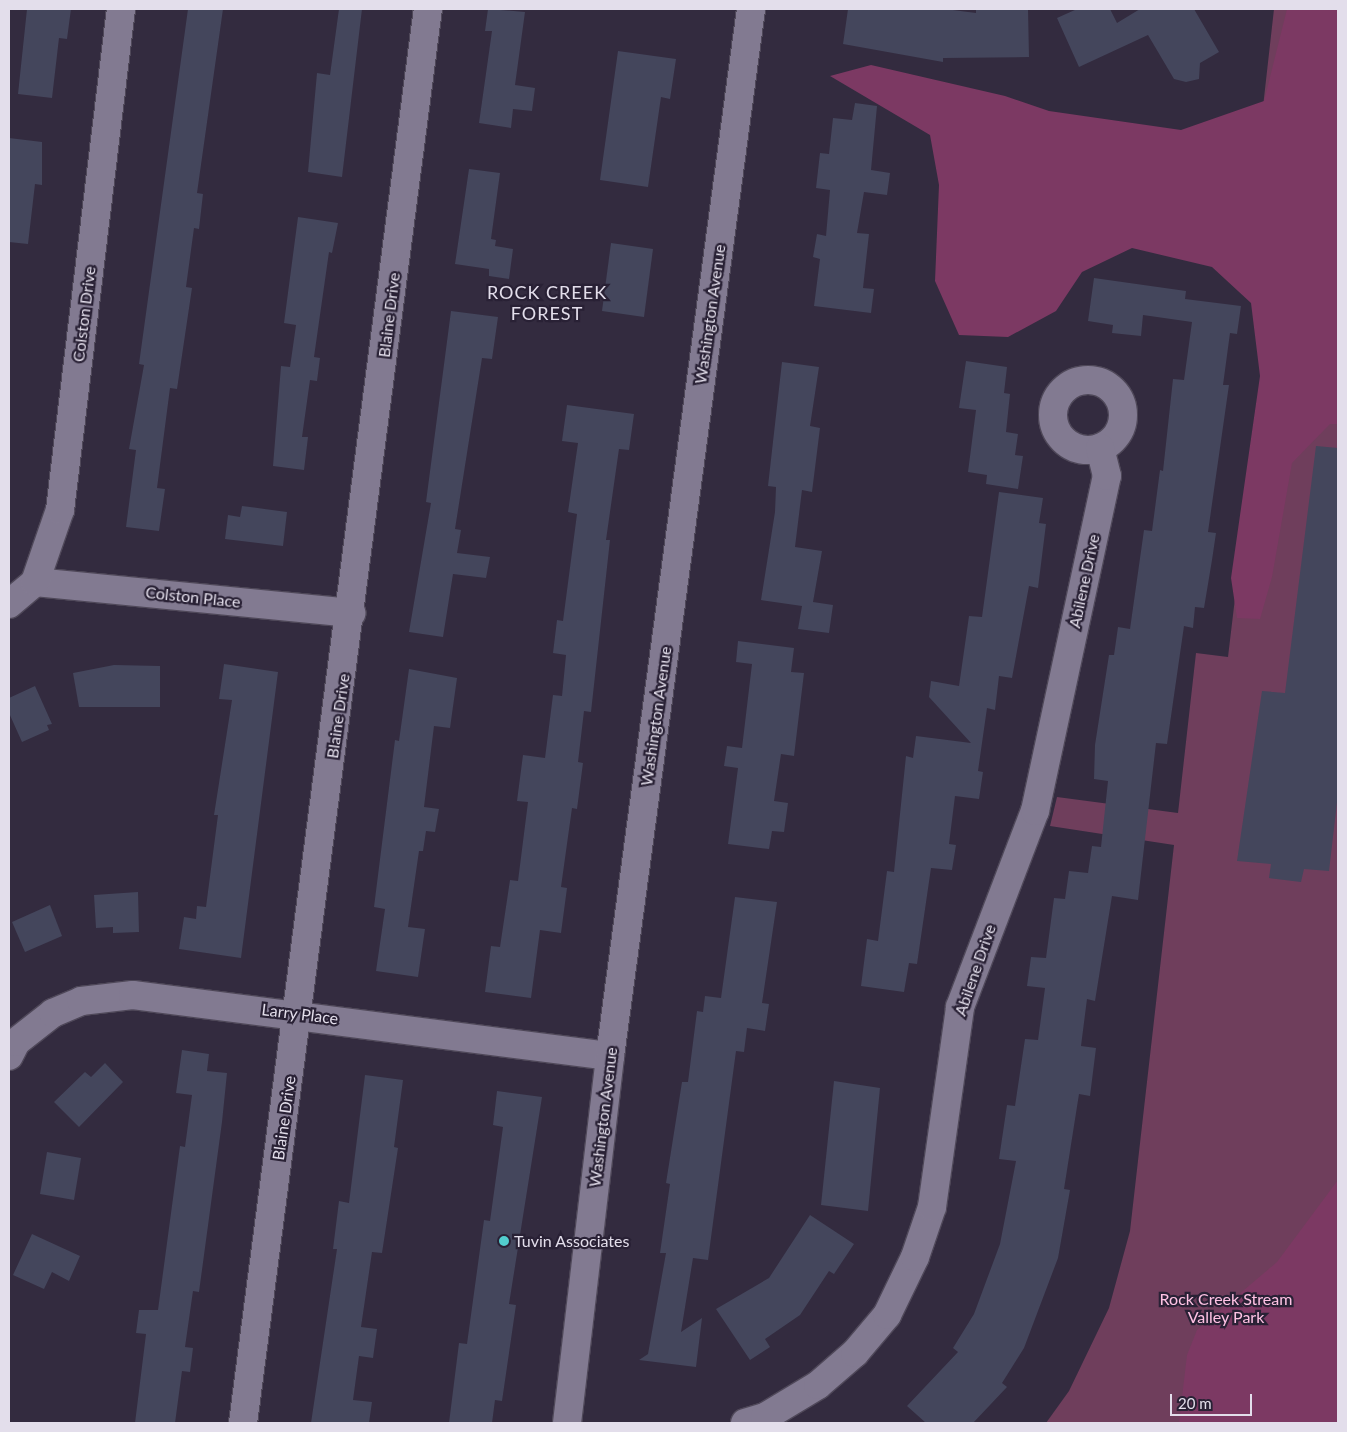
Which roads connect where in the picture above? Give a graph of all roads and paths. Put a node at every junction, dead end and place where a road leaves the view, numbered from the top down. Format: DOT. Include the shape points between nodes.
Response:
graph roads {
  1 [pos="121,9"];
  2 [pos="428,9"];
  3 [pos="750,9"];
  4 [pos="1100,448"];
  5 [pos="35,582"];
  6 [pos="9,604"];
  7 [pos="351,613"];
  8 [pos="298,1014"];
  9 [pos="9,1056"];
  10 [pos="610,1056"];
  11 [pos="244,1423"];
  12 [pos="567,1423"];
  13 [pos="745,1423"];
  1 -- 5 [label="street, Colston Drive" via="60,510"];
  2 -- 7 [label="street, Blaine Drive"];
  3 -- 10 [label="street, Washington Avenue"];
  4 -- 13 [label="street, Abilene Drive" via="1107,476 1036,811 960,1007 932,1207 915,1257 887,1314 855,1353 818,1385 765,1417"];
  5 -- 6 [label="street"];
  5 -- 7 [label="street, Colston Place"];
  7 -- 8 [label="street, Blaine Drive"];
  8 -- 9 [label="street, Larry Place" via="133,995 112,996 81,1002 53,1013 16,1042"];
  8 -- 10 [label="street, Larry Place"];
  8 -- 11 [label="street, Blaine Drive"];
  10 -- 12 [label="street, Washington Avenue"];
}
